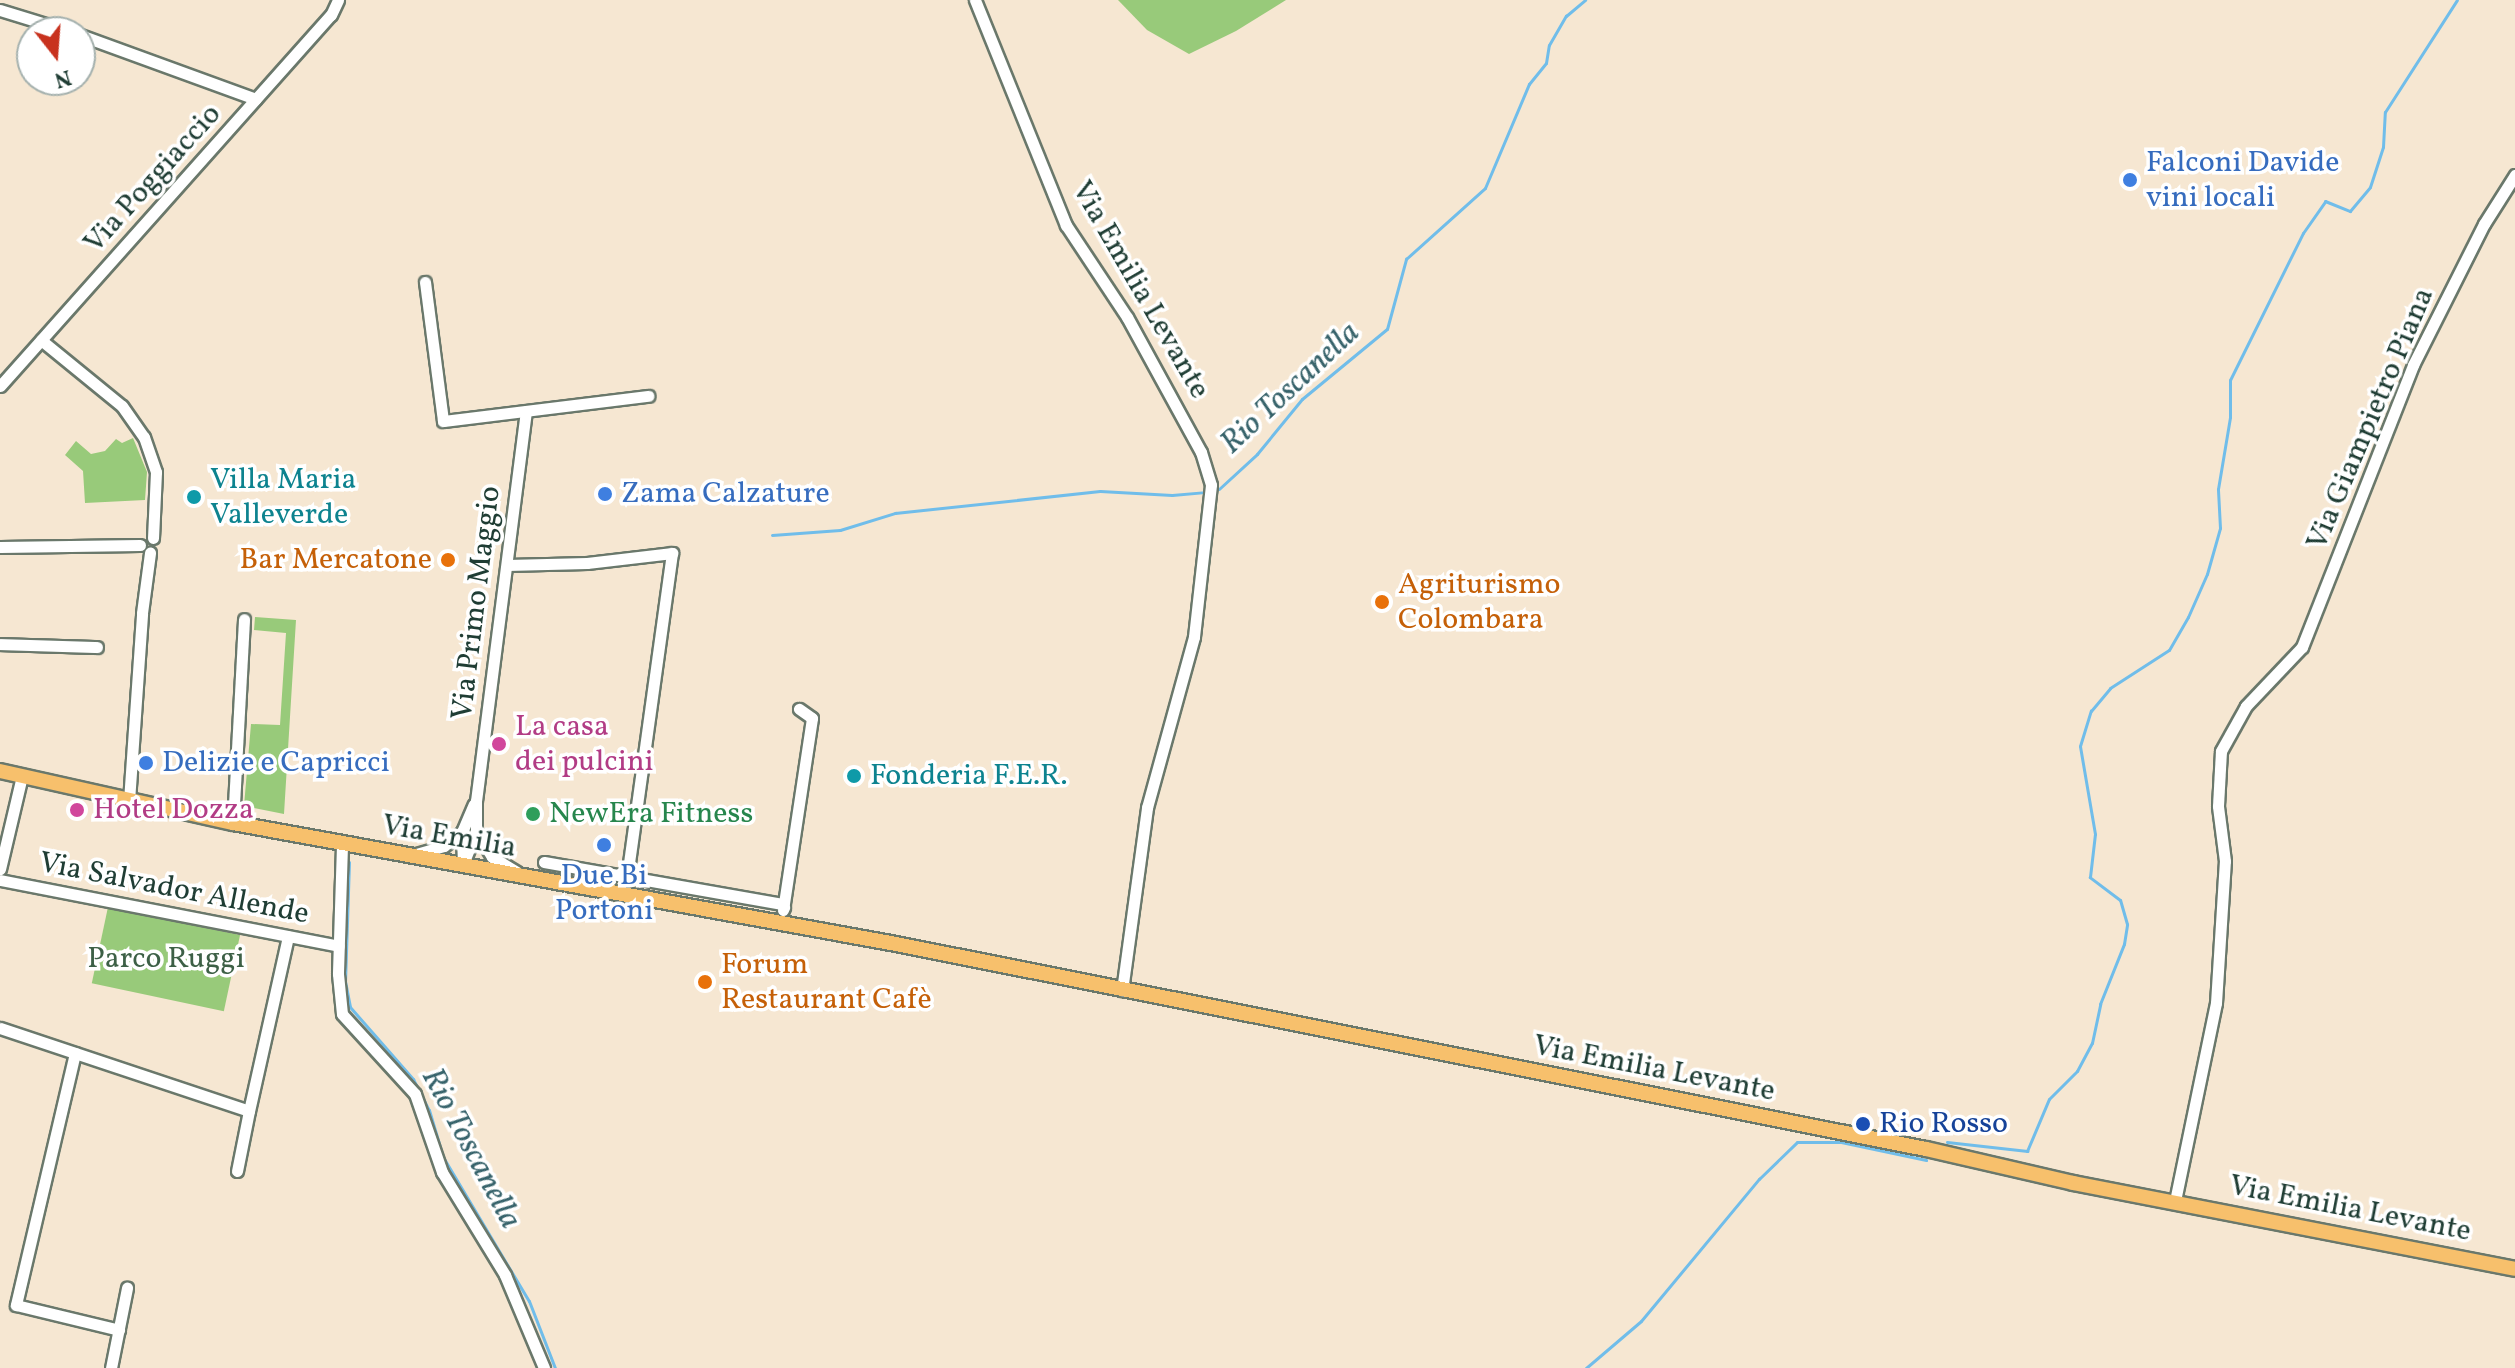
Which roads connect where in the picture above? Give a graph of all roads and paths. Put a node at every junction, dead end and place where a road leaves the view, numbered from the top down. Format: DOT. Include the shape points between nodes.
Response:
graph roads {
  1 [pos="338,0"];
  2 [pos="975,0"];
  3 [pos="0,10"];
  4 [pos="20,16"];
  5 [pos="96,41"];
  6 [pos="256,99"];
  7 [pos="2515,175"];
  8 [pos="425,282"];
  9 [pos="41,340"];
  10 [pos="0,365"];
  11 [pos="13,372"];
  12 [pos="0,386"];
  13 [pos="648,396"];
  14 [pos="526,411"];
  15 [pos="0,547"];
  16 [pos="145,549"];
  17 [pos="507,565"];
  18 [pos="244,619"];
  19 [pos="0,644"];
  20 [pos="97,647"];
  21 [pos="799,709"];
  22 [pos="0,771"];
  23 [pos="22,776"];
  24 [pos="129,801"];
  25 [pos="476,801"];
  26 [pos="233,823"];
  27 [pos="476,831"];
  28 [pos="462,832"];
  29 [pos="342,845"];
  30 [pos="410,855"];
  31 [pos="544,862"];
  32 [pos="463,864"];
  33 [pos="0,869"];
  34 [pos="523,876"];
  35 [pos="627,877"];
  36 [pos="0,880"];
  37 [pos="782,914"];
  38 [pos="288,936"];
  39 [pos="891,943"];
  40 [pos="339,946"];
  41 [pos="1122,990"];
  42 [pos="0,1028"];
  43 [pos="75,1053"];
  44 [pos="249,1111"];
  45 [pos="237,1171"];
  46 [pos="2175,1201"];
  47 [pos="2515,1269"];
  48 [pos="127,1288"];
  49 [pos="119,1330"];
  50 [pos="111,1368"];
  51 [pos="544,1368"];
  1 -- 6 [label="street, Via Poggiaccio" via="331,15"];
  2 -- 41 [label="street, Via Emilia Levante" via="1066,225 1127,317 1201,452 1211,485 1194,637 1147,808"];
  3 -- 4 [label="street"];
  5 -- 6 [label="street"];
  6 -- 9 [label="street, Via Poggiaccio"];
  7 -- 46 [label="street, Via Giampietro Piana" via="2484,224 2413,365 2302,647 2246,706 2221,751 2218,806 2225,861 2216,1003"];
  8 -- 14 [label="street" via="443,421"];
  9 -- 11 [label="street, Via Poggiaccio"];
  9 -- 16 [label="street" via="113,398 144,437 156,472 156,546"];
  10 -- 11 [label="street"];
  11 -- 12 [label="street, Via Poggiaccio"];
  13 -- 14 [label="street"];
  14 -- 17 [label="street, Via Primo Maggio"];
  15 -- 16 [label="street"];
  16 -- 24 [label="street"];
  17 -- 25 [label="street, Via Primo Maggio"];
  17 -- 35 [label="street" via="672,553"];
  18 -- 26 [label="street"];
  19 -- 20 [label="street"];
  21 -- 37 [label="street" via="812,718"];
  22 -- 23 [label="main road, Via Emilia"];
  23 -- 24 [label="main road, Via Emilia"];
  23 -- 33 [label="street"];
  24 -- 26 [label="main road, Via Emilia"];
  25 -- 27 [label="street, Via Primo Maggio"];
  25 -- 28 [label="street, Via Primo Maggio"];
  26 -- 29 [label="main road, Via Emilia"];
  27 -- 32 [label="street, Via Primo Maggio"];
  27 -- 34 [label="street" via="492,857"];
  28 -- 30 [label="street" via="444,846"];
  28 -- 32 [label="street, Via Primo Maggio"];
  29 -- 30 [label="main road, Via Emilia"];
  29 -- 40 [label="street"];
  30 -- 32 [label="main road, Via Emilia"];
  31 -- 35 [label="street"];
  32 -- 34 [label="main road, Via Emilia"];
  34 -- 37 [label="main road, Via Emilia"];
  35 -- 37 [label="street"];
  36 -- 38 [label="street, Via Salvador Allende"];
  37 -- 39 [label="main road, Via Emilia"];
  38 -- 40 [label="street, Via Salvador Allende"];
  38 -- 44 [label="street"];
  39 -- 41 [label="main road, Via Emilia Levante"];
  40 -- 51 [label="street" via="342,1014 415,1094 446,1180 505,1275"];
  41 -- 46 [label="main road, Via Emilia Levante"];
  42 -- 43 [label="street"];
  43 -- 44 [label="street"];
  43 -- 49 [label="street" via="16,1305"];
  44 -- 45 [label="street"];
  46 -- 47 [label="main road, Via Emilia Levante"];
  48 -- 49 [label="street"];
  49 -- 50 [label="street"];
}
